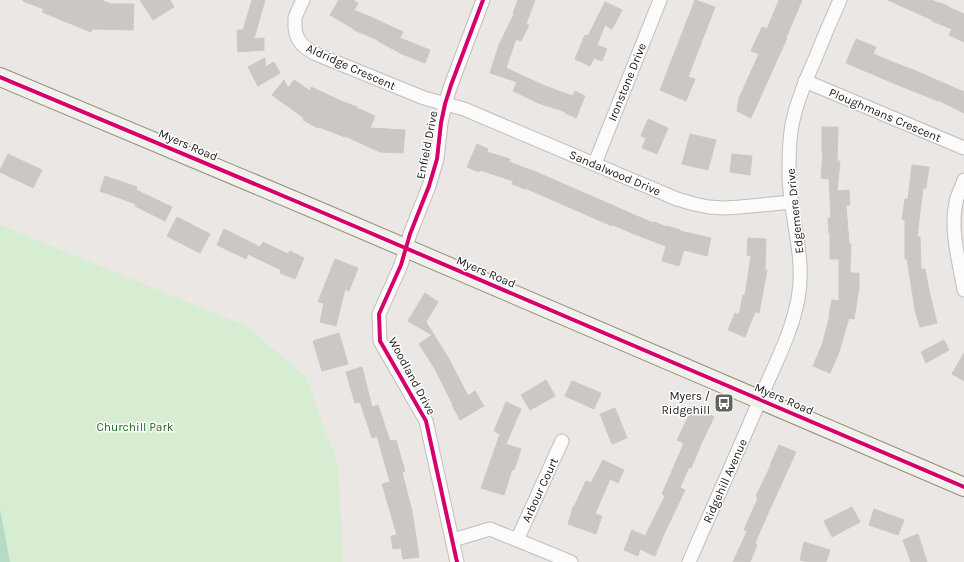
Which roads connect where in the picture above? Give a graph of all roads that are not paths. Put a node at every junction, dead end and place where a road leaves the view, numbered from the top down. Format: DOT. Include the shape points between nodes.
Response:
graph roads {
  1 [pos="303,0"];
  2 [pos="483,0"];
  3 [pos="660,0"];
  4 [pos="840,0"];
  5 [pos="0,76"];
  6 [pos="806,81"];
  7 [pos="445,104"];
  8 [pos="964,148"];
  9 [pos="595,163"];
  10 [pos="964,180"];
  11 [pos="792,202"];
  12 [pos="406,249"];
  13 [pos="964,290"];
  14 [pos="760,400"];
  15 [pos="562,441"];
  16 [pos="964,486"];
  17 [pos="453,540"];
  18 [pos="518,540"];
  19 [pos="457,562"];
  20 [pos="571,562"];
  21 [pos="689,562"];
  1 -- 7 [label="street, Aldridge Crescent" via="296,17 296,34 300,43 309,50 424,98"];
  2 -- 7 [label="street, Enfield Drive"];
  3 -- 9 [label="street, Ironstone Drive"];
  4 -- 6 [label="street, Edgemere Drive"];
  5 -- 12 [label="main road, Myers Road"];
  6 -- 8 [label="street, Ploughmans Crescent"];
  6 -- 11 [label="street, Edgemere Drive" via="794,116 790,139 789,177"];
  7 -- 9 [label="street, Sandalwood Drive" via="464,109"];
  7 -- 12 [label="street, Enfield Drive" via="434,172"];
  9 -- 11 [label="street, Sandalwood Drive" via="677,199 709,207"];
  10 -- 13 [label="street" via="957,197 954,220"];
  11 -- 14 [label="street, Edgemere Drive" via="800,251 798,299 790,327"];
  12 -- 14 [label="main road, Myers Road"];
  12 -- 17 [label="street, Woodland Drive" via="379,314 380,341 426,421"];
  14 -- 16 [label="main road, Myers Road"];
  14 -- 21 [label="street, Ridgehill Avenue"];
  15 -- 18 [label="street, Arbour Court"];
  17 -- 18 [label="street" via="490,529"];
  17 -- 19 [label="street, Woodland Drive"];
  18 -- 20 [label="street"];
}
